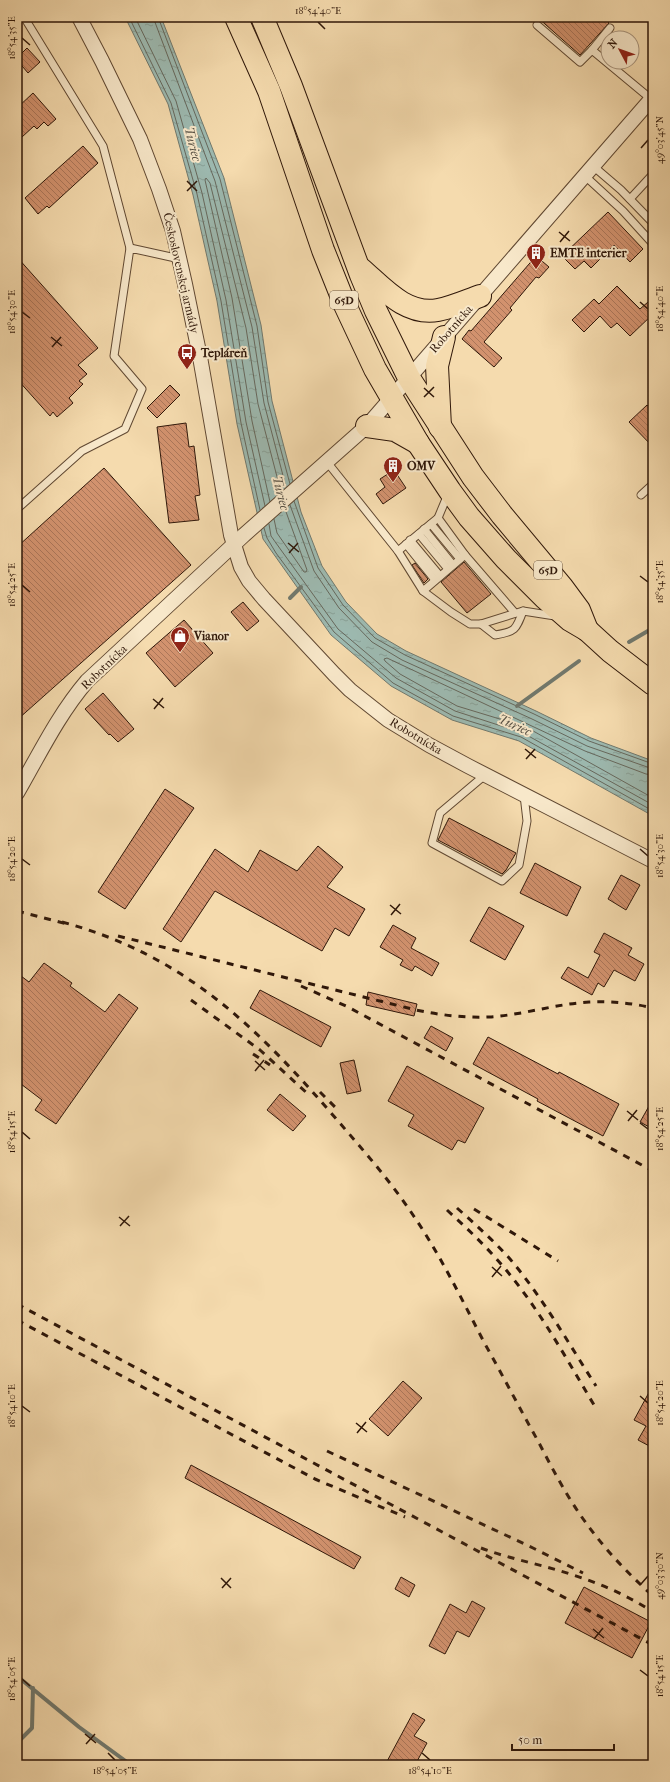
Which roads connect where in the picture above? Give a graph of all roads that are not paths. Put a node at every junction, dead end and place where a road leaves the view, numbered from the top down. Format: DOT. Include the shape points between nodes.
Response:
graph roads {
  1 [pos="24,17"];
  2 [pos="79,17"];
  3 [pos="236,17"];
  4 [pos="262,17"];
  5 [pos="537,25"];
  6 [pos="610,28"];
  7 [pos="592,50"];
  8 [pos="652,98"];
  9 [pos="589,171"];
  10 [pos="653,174"];
  11 [pos="630,199"];
  12 [pos="653,223"];
  13 [pos="653,244"];
  14 [pos="130,248"];
  15 [pos="180,259"];
  16 [pos="358,266"];
  17 [pos="480,296"];
  18 [pos="444,337"];
  19 [pos="409,378"];
  20 [pos="392,398"];
  21 [pos="367,426"];
  22 [pos="440,428"];
  23 [pos="418,443"];
  24 [pos="327,462"];
  25 [pos="653,484"];
  26 [pos="450,491"];
  27 [pos="640,495"];
  28 [pos="17,509"];
  29 [pos="438,518"];
  30 [pos="431,524"];
  31 [pos="421,531"];
  32 [pos="408,542"];
  33 [pos="234,546"];
  34 [pos="398,551"];
  35 [pos="462,557"];
  36 [pos="451,567"];
  37 [pos="437,578"];
  38 [pos="423,591"];
  39 [pos="523,611"];
  40 [pos="515,613"];
  41 [pos="481,624"];
  42 [pos="579,625"];
  43 [pos="653,684"];
  44 [pos="485,775"];
  45 [pos="17,793"];
  46 [pos="524,795"];
  47 [pos="653,861"];
  1 -- 14 [label="lane" via="103,146"];
  2 -- 15 [label="street, Československej armády" via="142,145 173,231"];
  3 -- 20 [label="main road, 65D" via="269,91 343,298"];
  4 -- 16 [label="main road, 65D" via="291,86"];
  5 -- 7 [label="lane" via="580,62"];
  6 -- 7 [label="lane"];
  7 -- 8 [label="lane"];
  8 -- 9 [label="street, Robotnícka"];
  9 -- 11 [label="lane"];
  9 -- 13 [label="lane"];
  9 -- 17 [label="street, Robotnícka"];
  10 -- 11 [label="lane"];
  11 -- 12 [label="lane"];
  14 -- 15 [label="lane"];
  14 -- 28 [label="lane" via="114,356 142,389 125,429 82,451"];
  15 -- 33 [label="street, Československej armády"];
  16 -- 17 [label="main road" via="398,301 422,310 437,310"];
  16 -- 19 [label="main road, 65D" via="376,311"];
  17 -- 18 [label="street, Robotnícka"];
  18 -- 19 [label="street, Robotnícka"];
  18 -- 22 [label="main road" via="437,366"];
  19 -- 20 [label="street, Robotnícka"];
  19 -- 22 [label="main road, 65D"];
  20 -- 21 [label="street, Robotnícka"];
  20 -- 23 [label="main road, 65D"];
  21 -- 23 [label="main road" via="395,430"];
  21 -- 24 [label="street, Robotnícka"];
  22 -- 42 [label="main road, 65D" via="502,515 580,610"];
  23 -- 26 [label="main road, 65D"];
  24 -- 33 [label="street, Robotnícka"];
  24 -- 34 [label="lane"];
  25 -- 27 [label="lane"];
  26 -- 29 [label="lane"];
  26 -- 42 [label="main road, 65D" via="494,546 545,598"];
  29 -- 30 [label="lane"];
  29 -- 35 [label="lane"];
  30 -- 31 [label="lane"];
  30 -- 35 [label="lane"];
  31 -- 32 [label="lane"];
  31 -- 36 [label="lane"];
  32 -- 34 [label="lane"];
  32 -- 37 [label="lane"];
  33 -- 44 [label="street, Robotnícka" via="240,567 264,599 350,690 394,723"];
  33 -- 45 [label="street, Robotnícka" via="86,681 62,715"];
  34 -- 38 [label="lane"];
  35 -- 36 [label="lane"];
  35 -- 40 [label="lane"];
  36 -- 37 [label="lane"];
  37 -- 38 [label="lane"];
  38 -- 41 [label="lane" via="470,624"];
  39 -- 40 [label="lane"];
  39 -- 41 [label="lane" via="516,628 508,633 494,635"];
  39 -- 42 [label="lane" via="546,614"];
  40 -- 41 [label="lane"];
  42 -- 43 [label="main road, 65D"];
  44 -- 46 [label="street, Robotnícka"];
  44 -- 46 [label="lane" via="440,813 432,843 502,881 519,865 527,821"];
  46 -- 47 [label="street, Robotnícka"];
}
